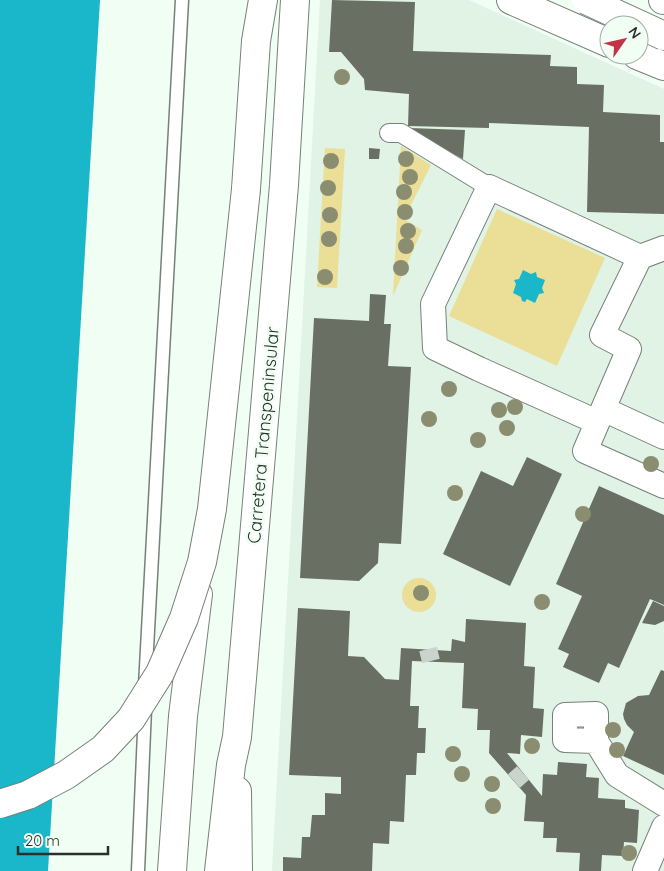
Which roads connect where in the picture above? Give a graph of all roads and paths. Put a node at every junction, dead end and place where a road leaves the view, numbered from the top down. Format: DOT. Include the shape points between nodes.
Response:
graph roads {
  1 [pos="182,0"];
  2 [pos="263,0"];
  3 [pos="295,0"];
  4 [pos="511,0"];
  5 [pos="586,0"];
  6 [pos="664,36"];
  7 [pos="599,39"];
  8 [pos="649,60"];
  9 [pos="664,66"];
  10 [pos="389,133"];
  11 [pos="488,187"];
  12 [pos="664,248"];
  13 [pos="640,256"];
  14 [pos="600,415"];
  15 [pos="664,437"];
  16 [pos="664,486"];
  17 [pos="202,562"];
  18 [pos="237,737"];
  19 [pos="596,741"];
  20 [pos="0,804"];
  21 [pos="664,804"];
  22 [pos="664,827"];
  23 [pos="138,871"];
  24 [pos="172,871"];
  25 [pos="219,871"];
  26 [pos="238,871"];
  27 [pos="645,871"];
  1 -- 23 [label="lane" via="150,574"];
  2 -- 17 [label="main road, bridge" via="256,40 246,189 213,499"];
  3 -- 18 [label="main road, Carretera Transpeninsular" via="284,185"];
  4 -- 7 [label="main road"];
  5 -- 6 [label="main road, bridge"];
  8 -- 9 [label="main road"];
  10 -- 11 [label="street" via="401,133"];
  11 -- 13 [label="street"];
  11 -- 14 [label="street" via="433,304 435,348 479,369"];
  12 -- 13 [label="street"];
  13 -- 14 [label="street" via="602,335 629,349"];
  14 -- 15 [label="street"];
  14 -- 16 [label="street" via="585,450"];
  17 -- 20 [label="main road, bridge" via="184,618 160,673 131,719 103,750 66,775 28,795"];
  17 -- 24 [label="main road, bridge" via="183,716"];
  18 -- 25 [label="main road"];
  18 -- 26 [label="main road, Carretera Transpeninsular"];
  19 -- 21 [label="street" via="617,775"];
  22 -- 27 [label="street"];
}
